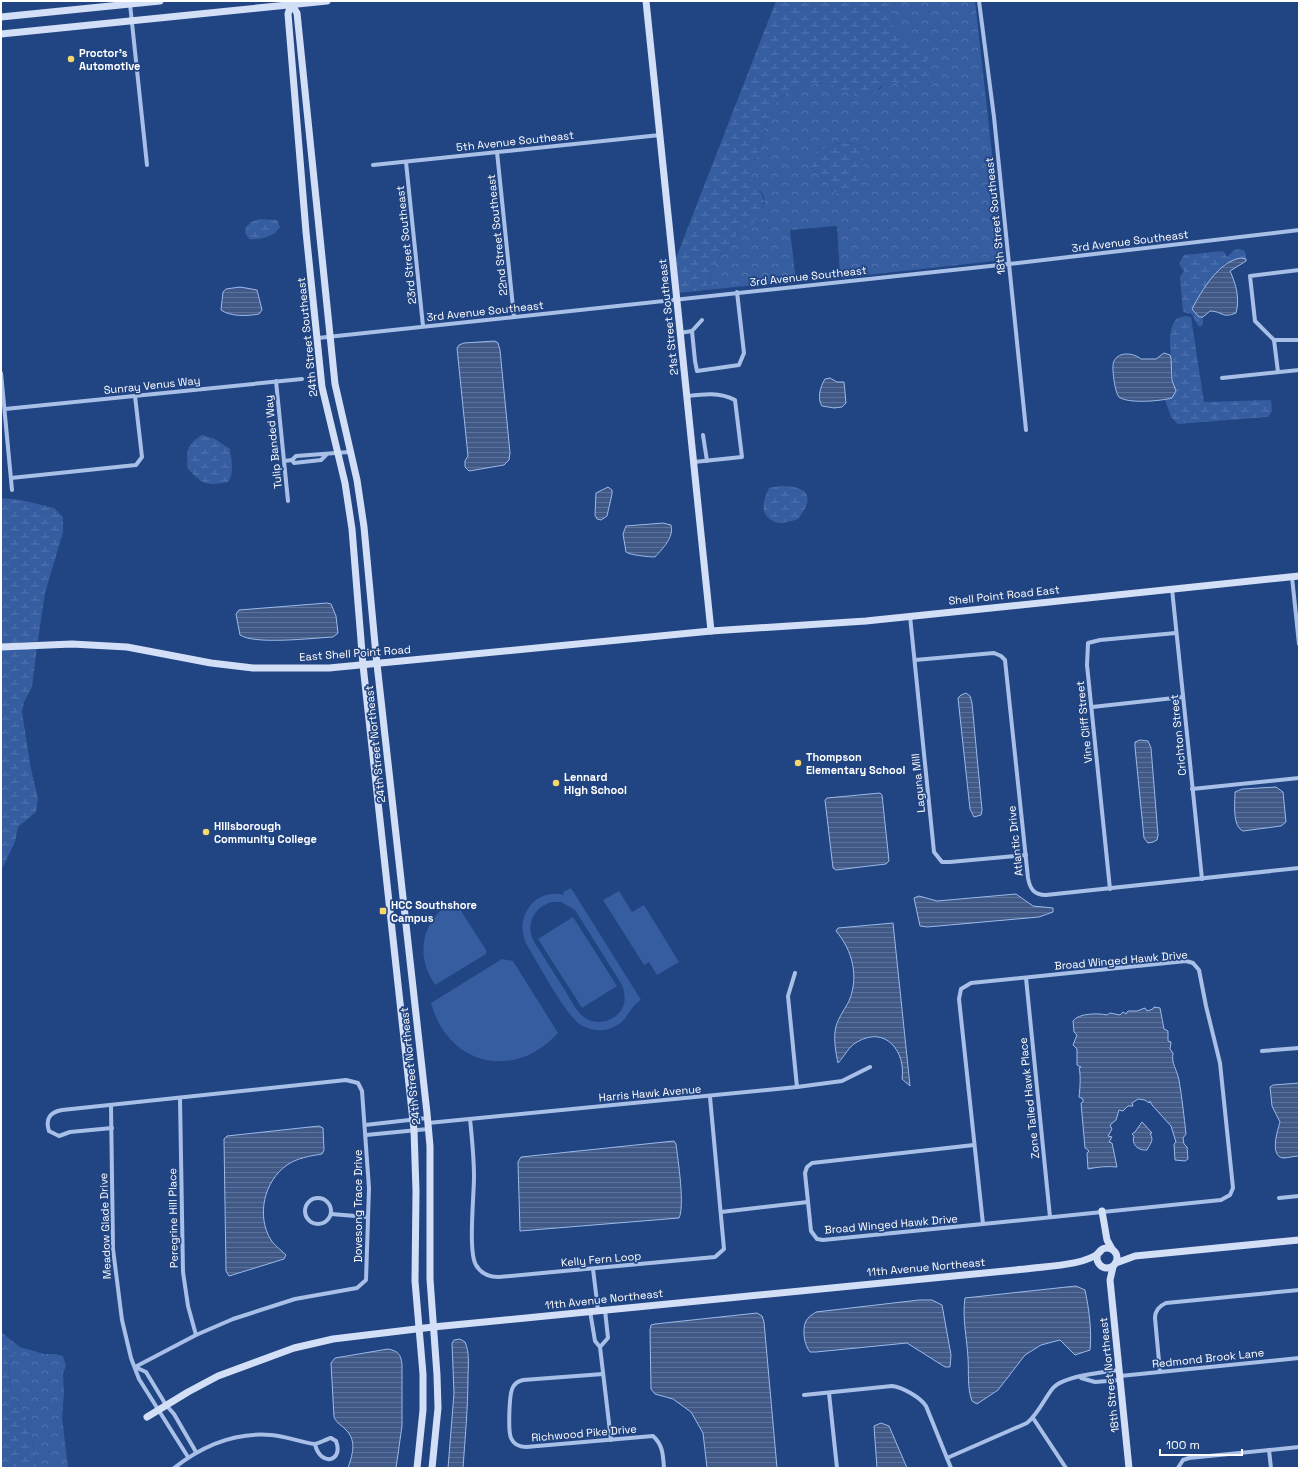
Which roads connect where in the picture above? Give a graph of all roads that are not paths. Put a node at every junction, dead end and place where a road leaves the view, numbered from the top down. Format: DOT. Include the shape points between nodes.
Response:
graph roads {
  1 [pos="160,1"];
  2 [pos="327,1"];
  3 [pos="646,1"];
  4 [pos="980,1"];
  5 [pos="292,3"];
  6 [pos="130,4"];
  7 [pos="1,17"];
  8 [pos="131,21"];
  9 [pos="1,34"];
  10 [pos="660,135"];
  11 [pos="497,152"];
  12 [pos="406,162"];
  13 [pos="147,165"];
  14 [pos="373,165"];
  15 [pos="1299,230"];
  16 [pos="1009,264"];
  17 [pos="1299,270"];
  18 [pos="737,292"];
  19 [pos="677,299"];
  20 [pos="514,316"];
  21 [pos="702,320"];
  22 [pos="423,326"];
  23 [pos="692,331"];
  24 [pos="680,333"];
  25 [pos="331,336"];
  26 [pos="318,338"];
  27 [pos="1274,340"];
  28 [pos="1299,340"];
  29 [pos="1299,370"];
  30 [pos="1278,372"];
  31 [pos="1,373"];
  32 [pos="1222,378"];
  33 [pos="302,379"];
  34 [pos="276,381"];
  35 [pos="135,396"];
  36 [pos="687,396"];
  37 [pos="5,409"];
  38 [pos="1026,430"];
  39 [pos="703,435"];
  40 [pos="350,452"];
  41 [pos="337,453"];
  42 [pos="284,461"];
  43 [pos="707,461"];
  44 [pos="694,462"];
  45 [pos="11,478"];
  46 [pos="12,490"];
  47 [pos="288,501"];
  48 [pos="1295,576"];
  49 [pos="1172,589"];
  50 [pos="910,616"];
  51 [pos="710,631"];
  52 [pos="1176,633"];
  53 [pos="1299,644"];
  54 [pos="1,647"];
  55 [pos="915,660"];
  56 [pos="377,664"];
  57 [pos="363,665"];
  58 [pos="1183,697"];
  59 [pos="1092,707"];
  60 [pos="1299,778"];
  61 [pos="1192,789"];
  62 [pos="1026,855"];
  63 [pos="1299,868"];
  64 [pos="1202,879"];
  65 [pos="1110,889"];
  66 [pos="794,973"];
  67 [pos="1026,978"];
  68 [pos="1299,1048"];
  69 [pos="1262,1051"];
  70 [pos="870,1067"];
  71 [pos="797,1087"];
  72 [pos="710,1097"];
  73 [pos="180,1098"];
  74 [pos="111,1106"];
  75 [pos="470,1119"];
  76 [pos="413,1120"];
  77 [pos="428,1123"];
  78 [pos="365,1125"];
  79 [pos="112,1128"];
  80 [pos="414,1130"];
  81 [pos="366,1134"];
  82 [pos="974,1145"];
  83 [pos="1299,1196"];
  84 [pos="1279,1198"];
  85 [pos="808,1202"];
  86 [pos="1102,1211"];
  87 [pos="721,1212"];
  88 [pos="331,1214"];
  89 [pos="368,1217"];
  90 [pos="1050,1217"];
  91 [pos="983,1224"];
  92 [pos="1105,1233"];
  93 [pos="1299,1240"];
  94 [pos="1113,1250"];
  95 [pos="1101,1251"];
  96 [pos="1136,1256"];
  97 [pos="1079,1262"];
  98 [pos="1114,1265"];
  99 [pos="1102,1266"];
  100 [pos="593,1269"];
  101 [pos="1110,1280"];
  102 [pos="1299,1290"];
  103 [pos="601,1310"];
  104 [pos="590,1311"];
  105 [pos="433,1327"];
  106 [pos="420,1328"];
  107 [pos="196,1335"];
  108 [pos="600,1347"];
  109 [pos="1299,1358"];
  110 [pos="135,1367"];
  111 [pos="1102,1372"];
  112 [pos="1160,1372"];
  113 [pos="603,1374"];
  114 [pos="1120,1375"];
  115 [pos="1081,1377"];
  116 [pos="1102,1382"];
  117 [pos="829,1393"];
  118 [pos="804,1395"];
  119 [pos="166,1405"];
  120 [pos="159,1410"];
  121 [pos="147,1418"];
  122 [pos="1033,1418"];
  123 [pos="611,1440"];
  124 [pos="316,1444"];
  125 [pos="1299,1447"];
  126 [pos="1269,1450"];
  127 [pos="196,1452"];
  128 [pos="188,1457"];
  129 [pos="947,1458"];
  130 [pos="174,1468"];
  131 [pos="417,1468"];
  132 [pos="432,1468"];
  133 [pos="664,1468"];
  134 [pos="836,1468"];
  135 [pos="951,1468"];
  136 [pos="1066,1468"];
  137 [pos="1129,1468"];
  138 [pos="1178,1468"];
  139 [pos="1271,1468"];
  1 -- 6 [label="street"];
  2 -- 5 [label="street"];
  3 -- 10 [label="street, 21st Street Southeast"];
  4 -- 16 [label="street, 18th Street Southeast"];
  5 -- 8 [label="street"];
  5 -- 25 [label="street, 24th Street Southeast" via="297,13"];
  5 -- 26 [label="street, 24th Street Southeast" via="288,18 306,232"];
  6 -- 7 [label="street"];
  6 -- 8 [label="street"];
  8 -- 9 [label="street"];
  8 -- 13 [label="street"];
  10 -- 11 [label="street, 5th Avenue Southeast"];
  10 -- 19 [label="street, 21st Street Southeast"];
  11 -- 12 [label="street, 5th Avenue Southeast"];
  11 -- 20 [label="street, 22nd Street Southeast"];
  12 -- 14 [label="street, 5th Avenue Southeast"];
  12 -- 22 [label="street, 23rd Street Southeast"];
  15 -- 16 [label="street, 3rd Avenue Southeast"];
  16 -- 18 [label="street, 3rd Avenue Southeast"];
  16 -- 38 [label="street, 18th Street Southeast"];
  17 -- 27 [label="street" via="1250,276 1255,321"];
  18 -- 19 [label="street, 3rd Avenue Southeast"];
  18 -- 23 [label="street" via="744,353 739,365 697,371"];
  19 -- 20 [label="street, 3rd Avenue Southeast"];
  19 -- 24 [label="street, 21st Street Southeast"];
  20 -- 22 [label="street, 3rd Avenue Southeast"];
  21 -- 23 [label="street"];
  22 -- 25 [label="street, 3rd Avenue Southeast"];
  23 -- 24 [label="street"];
  24 -- 36 [label="street, 21st Street Southeast"];
  25 -- 26 [label="street, 3rd Avenue Southeast"];
  25 -- 40 [label="street, 24th Street Southeast" via="335,384"];
  26 -- 41 [label="street, 24th Street Southeast" via="322,387"];
  27 -- 28 [label="street"];
  27 -- 30 [label="street"];
  29 -- 30 [label="street"];
  30 -- 32 [label="street"];
  31 -- 37 [label="street"];
  33 -- 34 [label="street, Sunray Venus Way"];
  34 -- 35 [label="street, Sunray Venus Way"];
  34 -- 42 [label="street, Tulip Banded Way"];
  35 -- 37 [label="street, Sunray Venus Way"];
  35 -- 45 [label="street" via="142,457 136,465"];
  36 -- 43 [label="street" via="712,394 735,400 742,457"];
  36 -- 44 [label="street, 21st Street Southeast"];
  37 -- 45 [label="street"];
  39 -- 43 [label="street"];
  40 -- 41 [label="street"];
  40 -- 56 [label="street, 24th Street Southeast" via="364,527"];
  41 -- 42 [label="street" via="326,455 321,460 294,463 292,460"];
  41 -- 57 [label="street, 24th Street Southeast" via="345,483 352,529"];
  42 -- 47 [label="street, Tulip Banded Way"];
  43 -- 44 [label="street"];
  44 -- 51 [label="street, 21st Street Southeast"];
  45 -- 46 [label="street"];
  48 -- 49 [label="street, Shell Point Road East"];
  48 -- 53 [label="street"];
  49 -- 50 [label="street, Shell Point Road East"];
  49 -- 52 [label="street, Crichton Street"];
  50 -- 51 [label="street, Shell Point Road East"];
  50 -- 55 [label="street, Laguna Mill"];
  51 -- 56 [label="street, East Shell Point Road"];
  52 -- 58 [label="street, Crichton Street"];
  52 -- 59 [label="street, Vine Cliff Street" via="1088,643"];
  54 -- 57 [label="street, East Shell Point Road" via="51,643 127,647 253,668 306,669"];
  55 -- 62 [label="street, Atlantic Drive" via="994,653 1005,660"];
  55 -- 62 [label="street, Laguna Mill" via="936,856 942,862 950,862"];
  56 -- 57 [label="street, East Shell Point Road"];
  56 -- 77 [label="street, 24th Street Northeast"];
  57 -- 76 [label="street, 24th Street Northeast"];
  58 -- 59 [label="street"];
  58 -- 61 [label="street, Crichton Street"];
  59 -- 65 [label="street, Vine Cliff Street"];
  60 -- 61 [label="street"];
  61 -- 64 [label="street, Crichton Street"];
  62 -- 65 [label="street, Atlantic Drive" via="1030,887 1040,895"];
  63 -- 64 [label="street, Atlantic Drive"];
  64 -- 65 [label="street, Atlantic Drive"];
  66 -- 71 [label="street" via="788,996"];
  67 -- 82 [label="street, Broad Winged Hawk Drive" via="971,984 964,986 959,994"];
  67 -- 86 [label="street, Broad Winged Hawk Drive" via="1186,962 1197,966 1199,970 1220,1063 1232,1192 1221,1200"];
  67 -- 90 [label="street, Zone Tailed Hawk Place"];
  68 -- 69 [label="street"];
  70 -- 71 [label="street, Harris Hawk Avenue" via="842,1082"];
  71 -- 72 [label="street, Harris Hawk Avenue"];
  72 -- 75 [label="street, Harris Hawk Avenue"];
  72 -- 87 [label="street, Kelly Fern Loop"];
  73 -- 74 [label="street, Dovesong Trace Drive"];
  73 -- 78 [label="street, Dovesong Trace Drive" via="352,1080 358,1083 362,1091"];
  73 -- 107 [label="street, Peregrine Hill Place" via="183,1272"];
  74 -- 79 [label="street, Meadow Glade Drive"];
  74 -- 79 [label="street, Dovesong Trace Drive" via="54,1112 47,1125 49,1131 59,1136 70,1132"];
  75 -- 77 [label="street, Harris Hawk Avenue"];
  75 -- 100 [label="street, Kelly Fern Loop" via="474,1175 472,1251 475,1264 486,1275 499,1277"];
  76 -- 77 [label="street"];
  76 -- 78 [label="street"];
  76 -- 80 [label="street, 24th Street Northeast"];
  77 -- 80 [label="street"];
  77 -- 105 [label="street, 24th Street Northeast"];
  78 -- 81 [label="street, Dovesong Trace Drive"];
  79 -- 110 [label="street, Meadow Glade Drive" via="116,1278 122,1320"];
  80 -- 81 [label="street"];
  80 -- 106 [label="street, 24th Street Northeast" via="415,1281"];
  81 -- 89 [label="street, Dovesong Trace Drive"];
  82 -- 85 [label="street, Broad Winged Hawk Drive" via="812,1163 807,1166 805,1172"];
  82 -- 91 [label="street, Broad Winged Hawk Drive"];
  83 -- 84 [label="street"];
  85 -- 87 [label="street"];
  85 -- 91 [label="street, Broad Winged Hawk Drive" via="811,1231 817,1239 823,1240"];
  86 -- 90 [label="street, Broad Winged Hawk Drive"];
  86 -- 92 [label="street"];
  87 -- 100 [label="street, Kelly Fern Loop" via="724,1249 715,1256"];
  88 -- 88 [label="street" via="327,1202 319,1198 311,1200 304,1211 310,1222 318,1225 326,1222"];
  88 -- 89 [label="street"];
  89 -- 107 [label="street, Dovesong Trace Drive" via="368,1274 362,1285 280,1304 233,1319"];
  90 -- 91 [label="street, Broad Winged Hawk Drive"];
  92 -- 94 [label="street"];
  92 -- 95 [label="street"];
  93 -- 96 [label="street"];
  94 -- 95 [label="street"];
  94 -- 96 [label="street"];
  94 -- 98 [label="street" via="1117,1257"];
  95 -- 97 [label="street, 11th Avenue Northeast"];
  95 -- 99 [label="street" via="1097,1258"];
  96 -- 98 [label="street"];
  97 -- 99 [label="street, 11th Avenue Northeast"];
  97 -- 103 [label="street, 11th Avenue Northeast"];
  98 -- 99 [label="street"];
  98 -- 101 [label="street, 18th Street Northeast"];
  99 -- 101 [label="street, 18th Street Northeast"];
  100 -- 103 [label="street"];
  101 -- 114 [label="street, 18th Street Northeast"];
  102 -- 112 [label="street" via="1166,1303 1160,1306 1155,1318"];
  103 -- 104 [label="street, 11th Avenue Northeast"];
  103 -- 108 [label="street" via="608,1338"];
  104 -- 105 [label="street, 11th Avenue Northeast"];
  104 -- 108 [label="street" via="595,1341"];
  105 -- 106 [label="street, 11th Avenue Northeast"];
  105 -- 132 [label="street, 24th Street Northeast" via="438,1408"];
  106 -- 119 [label="street, 11th Avenue Northeast" via="333,1339 294,1348 218,1376"];
  106 -- 131 [label="street, 24th Street Northeast" via="423,1410"];
  107 -- 110 [label="street, Dovesong Trace Drive"];
  108 -- 113 [label="street"];
  109 -- 112 [label="street, Redmond Brook Lane"];
  110 -- 119 [label="street" via="146,1372"];
  110 -- 120 [label="street, Meadow Glade Drive" via="139,1379"];
  111 -- 114 [label="street, Redmond Brook Lane"];
  111 -- 115 [label="street, Redmond Brook Lane"];
  111 -- 116 [label="street"];
  112 -- 114 [label="street, Redmond Brook Lane"];
  113 -- 123 [label="street"];
  113 -- 123 [label="street, Richwood Pike Drive" via="519,1381 513,1386 511,1393 510,1435 515,1444 522,1447"];
  114 -- 116 [label="street, Redmond Brook Lane"];
  114 -- 137 [label="street, 18th Street Northeast"];
  115 -- 116 [label="street, Redmond Brook Lane"];
  115 -- 122 [label="street, Redmond Brook Lane" via="1058,1384"];
  117 -- 118 [label="street"];
  117 -- 129 [label="street" via="892,1386 899,1388 926,1406"];
  117 -- 134 [label="street"];
  119 -- 120 [label="street, 11th Avenue Northeast"];
  119 -- 127 [label="street"];
  120 -- 121 [label="street, 11th Avenue Northeast"];
  120 -- 128 [label="street, Meadow Glade Drive"];
  122 -- 129 [label="street, Redmond Brook Lane" via="1020,1428"];
  122 -- 136 [label="street"];
  123 -- 133 [label="street, Richwood Pike Drive" via="653,1436 662,1449"];
  124 -- 124 [label="street" via="331,1438 336,1441 338,1454 326,1460 317,1452"];
  124 -- 127 [label="street" via="271,1435 253,1435 218,1442"];
  125 -- 126 [label="street"];
  126 -- 138 [label="street" via="1189,1458 1183,1460"];
  126 -- 139 [label="street"];
  127 -- 128 [label="street"];
  128 -- 130 [label="street"];
  129 -- 135 [label="street"];
}
